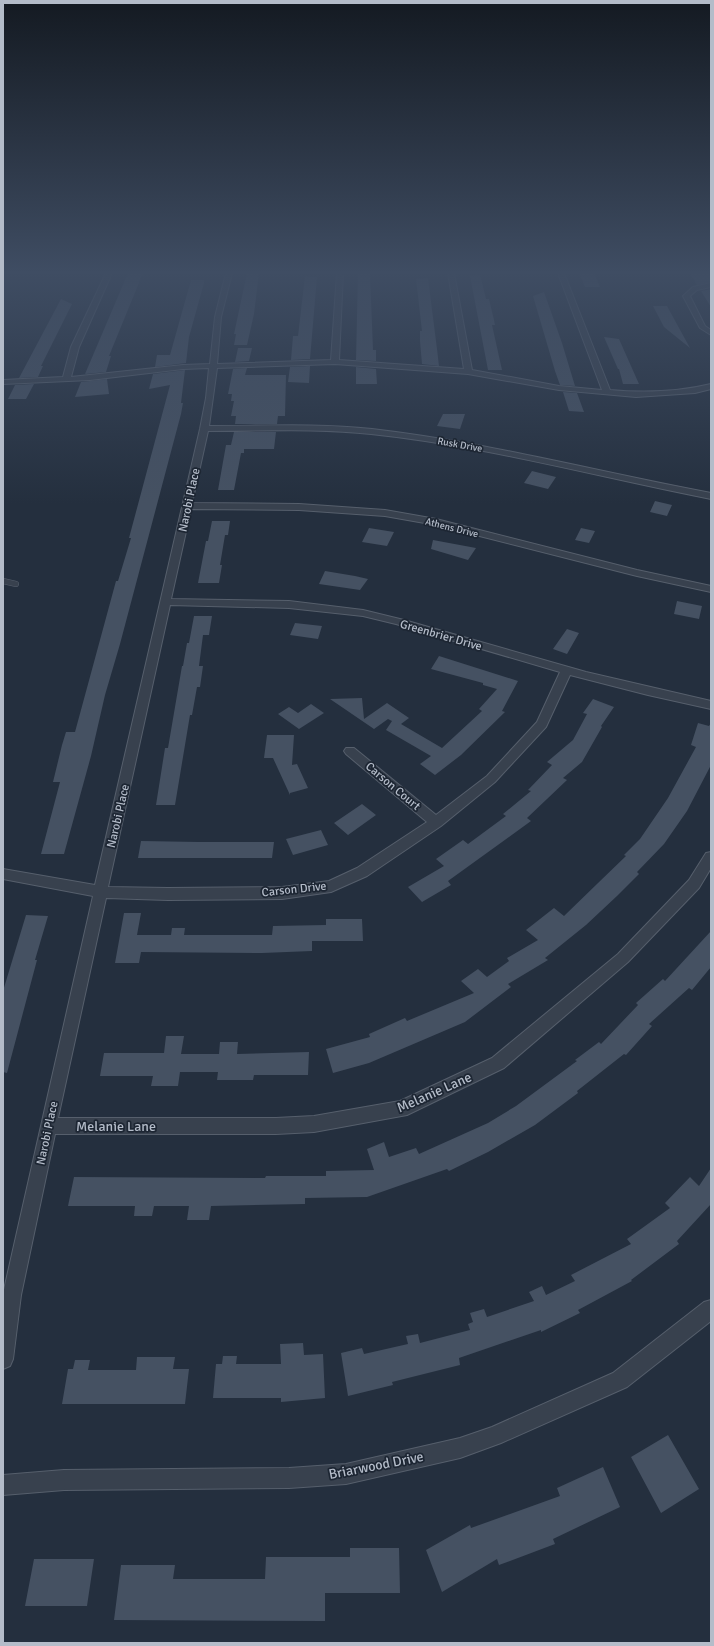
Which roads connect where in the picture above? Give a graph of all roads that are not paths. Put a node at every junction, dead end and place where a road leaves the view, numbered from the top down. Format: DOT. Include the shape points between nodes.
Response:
graph roads {
  1 [pos="74,350"];
  2 [pos="215,350"];
  3 [pos="336,350"];
  4 [pos="464,350"];
  5 [pos="590,350"];
  6 [pos="335,362"];
  7 [pos="213,366"];
  8 [pos="468,372"];
  9 [pos="66,380"];
  10 [pos="3,382"];
  11 [pos="711,386"];
  12 [pos="607,393"];
  13 [pos="204,429"];
  14 [pos="711,496"];
  15 [pos="188,506"];
  16 [pos="3,581"];
  17 [pos="16,584"];
  18 [pos="711,589"];
  19 [pos="166,602"];
  20 [pos="567,670"];
  21 [pos="711,704"];
  22 [pos="350,751"];
  23 [pos="436,822"];
  24 [pos="711,857"];
  25 [pos="3,874"];
  26 [pos="101,892"];
  27 [pos="48,1126"];
  28 [pos="711,1309"];
  29 [pos="3,1359"];
  30 [pos="3,1485"];
  1 -- 9 [label="street"];
  2 -- 7 [label="street, Narobi Place"];
  3 -- 6 [label="street"];
  4 -- 8 [label="street"];
  5 -- 12 [label="street"];
  6 -- 7 [label="street"];
  6 -- 8 [label="street"];
  7 -- 9 [label="street" via="146,370"];
  7 -- 13 [label="street, Narobi Place"];
  8 -- 12 [label="street" via="559,388"];
  9 -- 10 [label="street"];
  11 -- 12 [label="street" via="669,394"];
  13 -- 14 [label="street, Rusk Drive" via="370,431 479,447"];
  13 -- 15 [label="street, Narobi Place"];
  15 -- 18 [label="street, Athens Drive" via="299,507 385,513 436,522"];
  15 -- 19 [label="street, Narobi Place"];
  16 -- 17 [label="lane"];
  19 -- 20 [label="street, Greenbrier Drive" via="277,603 364,613"];
  19 -- 26 [label="street, Narobi Place"];
  20 -- 21 [label="street, Greenbrier Drive" via="676,698"];
  20 -- 23 [label="street, Carson Drive" via="542,724 491,779"];
  22 -- 23 [label="street, Carson Court"];
  23 -- 26 [label="street, Carson Drive" via="362,872 331,886 282,893"];
  24 -- 27 [label="street, Melanie Lane" via="694,884 623,958 498,1063 401,1109 360,1118 276,1126"];
  25 -- 26 [label="street, Carson Drive"];
  26 -- 27 [label="street, Narobi Place"];
  27 -- 29 [label="street, Narobi Place" via="12,1295"];
  28 -- 30 [label="street, Briarwood Drive" via="620,1380 494,1436 460,1448 346,1474 289,1478 64,1480"];
}
